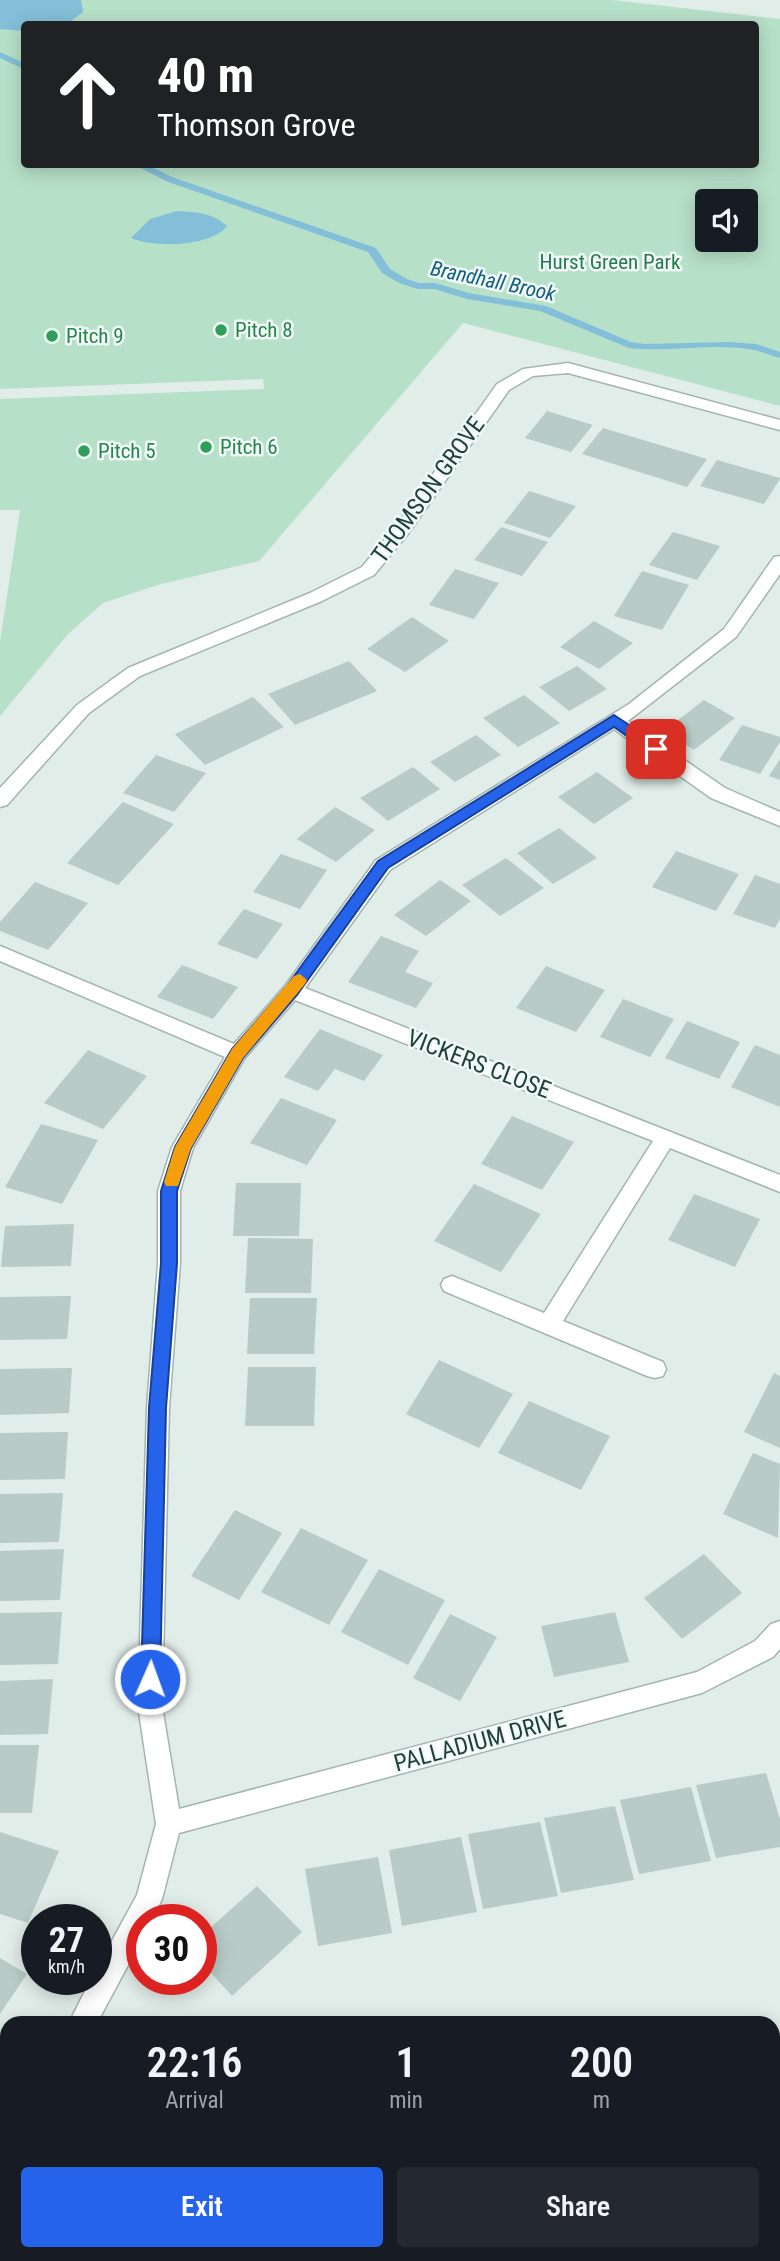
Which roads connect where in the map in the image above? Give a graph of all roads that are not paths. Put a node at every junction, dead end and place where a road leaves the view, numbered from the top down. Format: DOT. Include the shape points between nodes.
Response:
graph roads {
  1 [pos="780,425"];
  2 [pos="780,561"];
  3 [pos="614,720"];
  4 [pos="0,800"];
  5 [pos="780,819"];
  6 [pos="0,953"];
  7 [pos="292,991"];
  8 [pos="237,1054"];
  9 [pos="666,1137"];
  10 [pos="780,1184"];
  11 [pos="452,1285"];
  12 [pos="549,1325"];
  13 [pos="655,1369"];
  14 [pos="780,1633"];
  15 [pos="169,1824"];
  16 [pos="86,2016"];
  1 -- 4 [label="street, THOMSON GROVE" via="568,368 529,372 503,387 368,571 135,672 83,709"];
  2 -- 3 [label="street" via="730,633"];
  3 -- 5 [label="street" via="718,793"];
  3 -- 7 [label="street" via="383,865"];
  6 -- 8 [label="street"];
  7 -- 8 [label="street"];
  7 -- 9 [label="street, VICKERS CLOSE"];
  8 -- 15 [label="street" via="183,1147 169,1191 150,1706"];
  9 -- 10 [label="street, VICKERS CLOSE"];
  9 -- 12 [label="street"];
  11 -- 12 [label="street"];
  12 -- 13 [label="street"];
  14 -- 15 [label="street, PALLADIUM DRIVE" via="764,1649 702,1682"];
  15 -- 16 [label="street" via="149,1899"];
}
